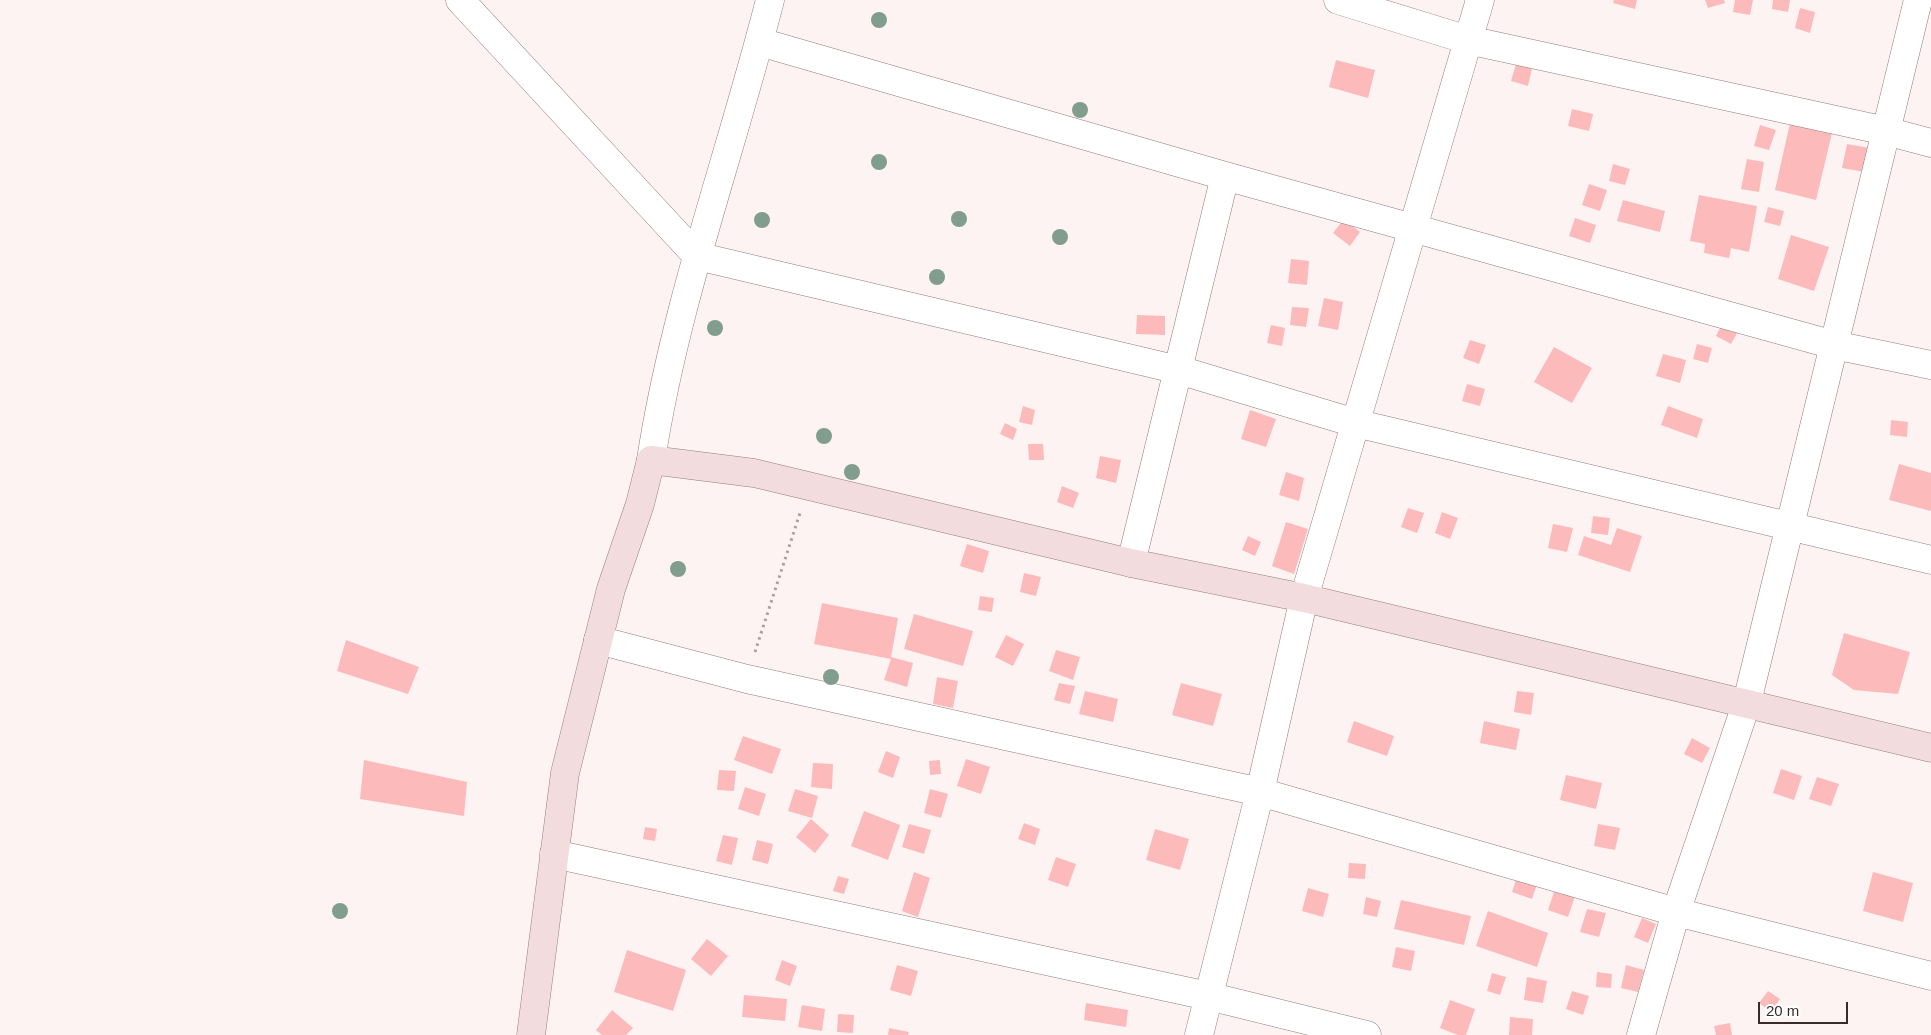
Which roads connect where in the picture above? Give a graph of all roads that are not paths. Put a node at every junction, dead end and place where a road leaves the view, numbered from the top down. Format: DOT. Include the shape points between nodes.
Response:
graph roads {
  1 [pos="460,0"];
  2 [pos="770,0"];
  3 [pos="1338,0"];
  4 [pos="1480,0"];
  5 [pos="1918,0"];
  6 [pos="1468,40"];
  7 [pos="760,42"];
  8 [pos="1886,131"];
  9 [pos="1931,143"];
  10 [pos="1225,176"];
  11 [pos="1413,228"];
  12 [pos="697,256"];
  13 [pos="1834,345"];
  14 [pos="1931,365"];
  15 [pos="1179,370"];
  16 [pos="1355,424"];
  17 [pos="651,460"];
  18 [pos="1790,526"];
  19 [pos="1931,560"];
  20 [pos="1131,563"];
  21 [pos="1304,598"];
  22 [pos="598,640"];
  23 [pos="1747,702"];
  24 [pos="1931,748"];
  25 [pos="1260,792"];
  26 [pos="554,854"];
  27 [pos="1676,912"];
  28 [pos="1931,976"];
  29 [pos="1208,996"];
  30 [pos="531,1035"];
  31 [pos="1198,1035"];
  32 [pos="1367,1035"];
  33 [pos="1641,1035"];
  1 -- 12 [label="street"];
  2 -- 7 [label="street"];
  3 -- 6 [label="street"];
  4 -- 6 [label="street"];
  5 -- 8 [label="street"];
  6 -- 8 [label="street"];
  6 -- 11 [label="street"];
  7 -- 10 [label="street"];
  7 -- 12 [label="street"];
  8 -- 9 [label="street"];
  8 -- 13 [label="street"];
  10 -- 11 [label="street"];
  10 -- 15 [label="street"];
  11 -- 13 [label="street"];
  11 -- 16 [label="street"];
  12 -- 15 [label="street"];
  12 -- 17 [label="street" via="658,411"];
  13 -- 14 [label="street"];
  13 -- 18 [label="street"];
  15 -- 16 [label="street"];
  15 -- 20 [label="street"];
  16 -- 18 [label="street"];
  16 -- 21 [label="street"];
  17 -- 20 [label="street" via="754,473"];
  17 -- 22 [label="street"];
  18 -- 19 [label="street"];
  18 -- 23 [label="street"];
  20 -- 21 [label="street"];
  21 -- 23 [label="street"];
  21 -- 25 [label="street"];
  22 -- 25 [label="street" via="747,679"];
  22 -- 26 [label="street" via="565,773"];
  23 -- 24 [label="street"];
  23 -- 27 [label="street"];
  25 -- 27 [label="street"];
  25 -- 29 [label="street"];
  26 -- 29 [label="street"];
  26 -- 30 [label="street"];
  27 -- 28 [label="street"];
  27 -- 33 [label="street"];
  29 -- 31 [label="street"];
  29 -- 32 [label="street"];
}
